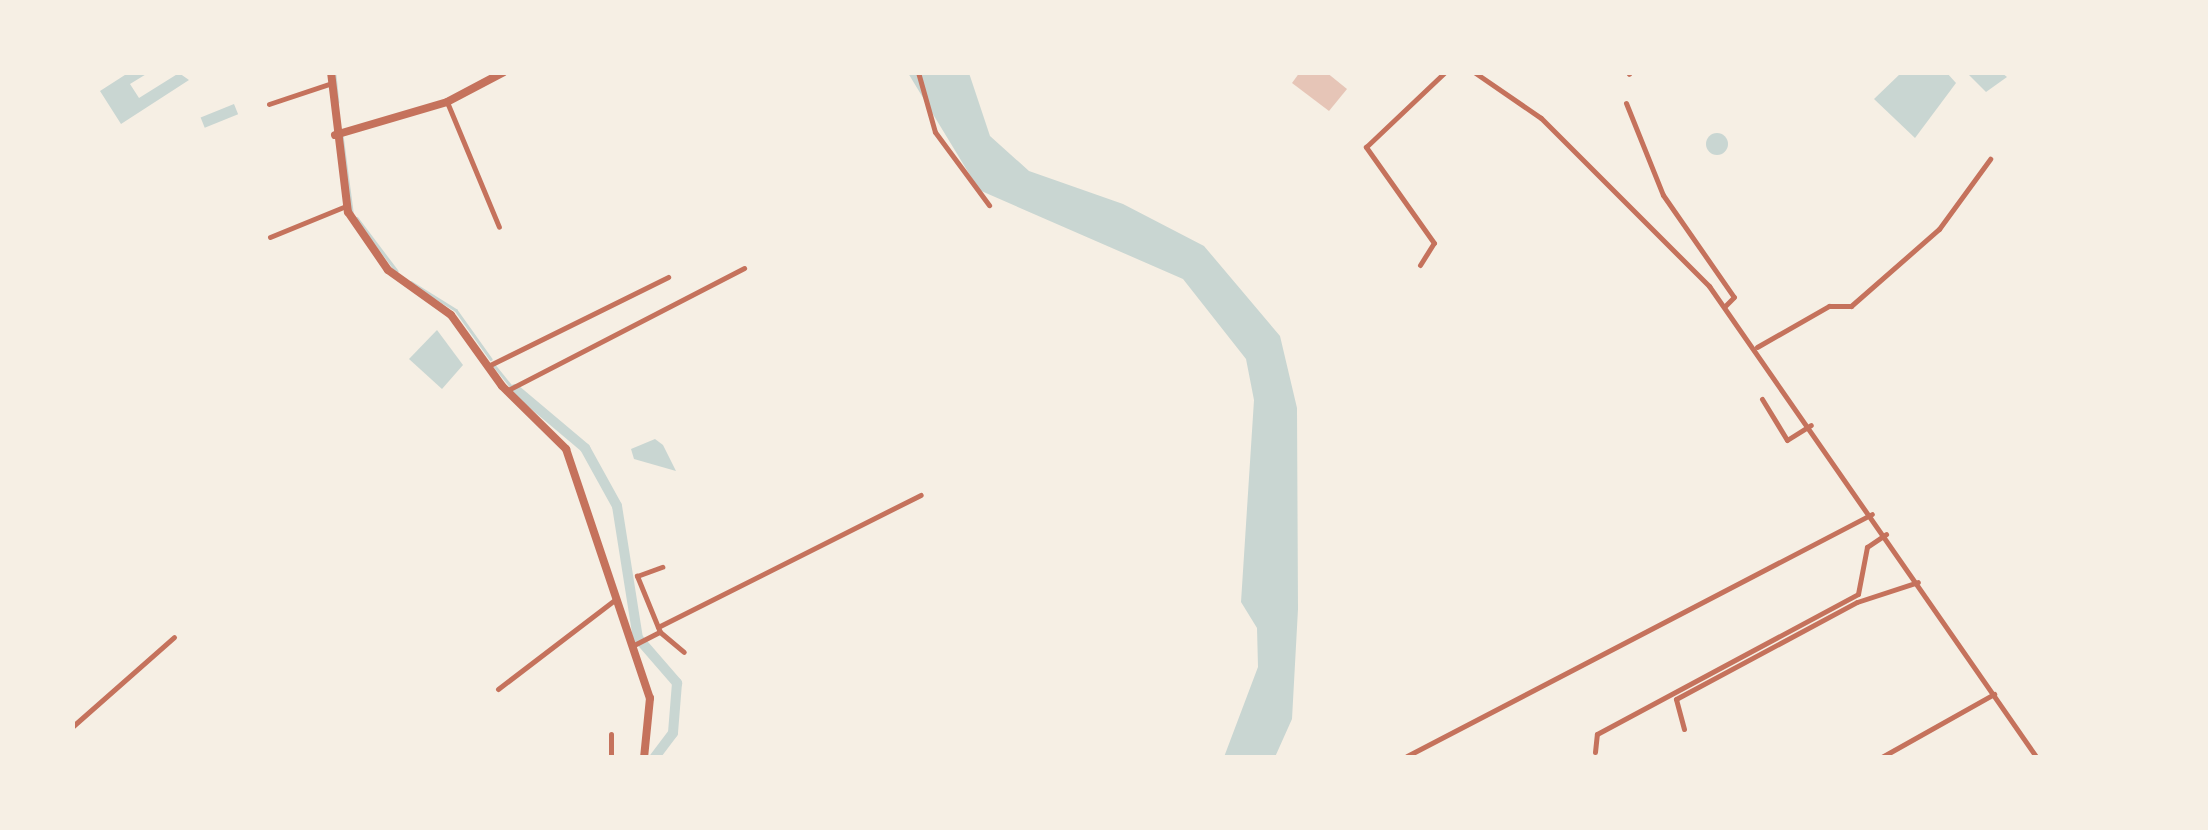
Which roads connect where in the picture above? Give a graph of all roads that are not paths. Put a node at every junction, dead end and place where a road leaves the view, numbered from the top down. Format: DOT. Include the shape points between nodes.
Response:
graph roads {
  1 [pos="330,72"];
  2 [pos="504,72"];
  3 [pos="918,72"];
  4 [pos="1445,72"];
  5 [pos="1474,72"];
  6 [pos="332,83"];
  7 [pos="446,102"];
  8 [pos="1626,103"];
  9 [pos="269,104"];
  10 [pos="340,134"];
  11 [pos="1990,159"];
  12 [pos="989,204"];
  13 [pos="346,206"];
  14 [pos="499,227"];
  15 [pos="270,237"];
  16 [pos="1420,264"];
  17 [pos="744,268"];
  18 [pos="668,277"];
  19 [pos="1726,306"];
  20 [pos="1758,346"];
  21 [pos="488,366"];
  22 [pos="506,391"];
  23 [pos="1762,399"];
  24 [pos="1812,425"];
  25 [pos="921,495"];
  26 [pos="1872,514"];
  27 [pos="1886,534"];
  28 [pos="662,567"];
  29 [pos="1918,582"];
  30 [pos="613,601"];
  31 [pos="659,629"];
  32 [pos="174,636"];
  33 [pos="638,643"];
  34 [pos="684,652"];
  35 [pos="498,689"];
  36 [pos="1994,694"];
  37 [pos="72,728"];
  38 [pos="1684,729"];
  39 [pos="612,734"];
  40 [pos="1595,752"];
  41 [pos="1407,756"];
  42 [pos="611,758"];
  43 [pos="644,758"];
  44 [pos="1880,758"];
  45 [pos="2037,758"];
  1 -- 6 [label="street"];
  2 -- 7 [label="street"];
  3 -- 12 [label="street" via="935,132"];
  4 -- 16 [label="street" via="1366,146 1434,243"];
  5 -- 19 [label="street" via="1604,177"];
  6 -- 9 [label="street"];
  6 -- 10 [label="street"];
  7 -- 10 [label="street"];
  7 -- 14 [label="street"];
  8 -- 19 [label="street" via="1664,195 1734,297"];
  10 -- 13 [label="street"];
  11 -- 20 [label="street" via="1939,228 1852,306 1829,306"];
  13 -- 15 [label="street"];
  13 -- 21 [label="street" via="388,270 451,315"];
  17 -- 22 [label="street"];
  18 -- 21 [label="street"];
  19 -- 20 [label="street"];
  20 -- 24 [label="street"];
  21 -- 22 [label="street"];
  22 -- 30 [label="street" via="566,449"];
  23 -- 24 [label="street" via="1788,440"];
  24 -- 26 [label="street"];
  25 -- 31 [label="street"];
  26 -- 27 [label="street"];
  26 -- 41 [label="street"];
  27 -- 29 [label="street"];
  27 -- 40 [label="street" via="1867,546 1858,594 1597,734"];
  28 -- 31 [label="street" via="637,576"];
  29 -- 36 [label="street"];
  29 -- 38 [label="street" via="1857,602 1676,699"];
  30 -- 33 [label="street"];
  30 -- 35 [label="street"];
  31 -- 33 [label="street"];
  31 -- 34 [label="street"];
  32 -- 37 [label="street"];
  33 -- 43 [label="street" via="652,712"];
  36 -- 44 [label="street"];
  36 -- 45 [label="street"];
  39 -- 42 [label="street"];
}
